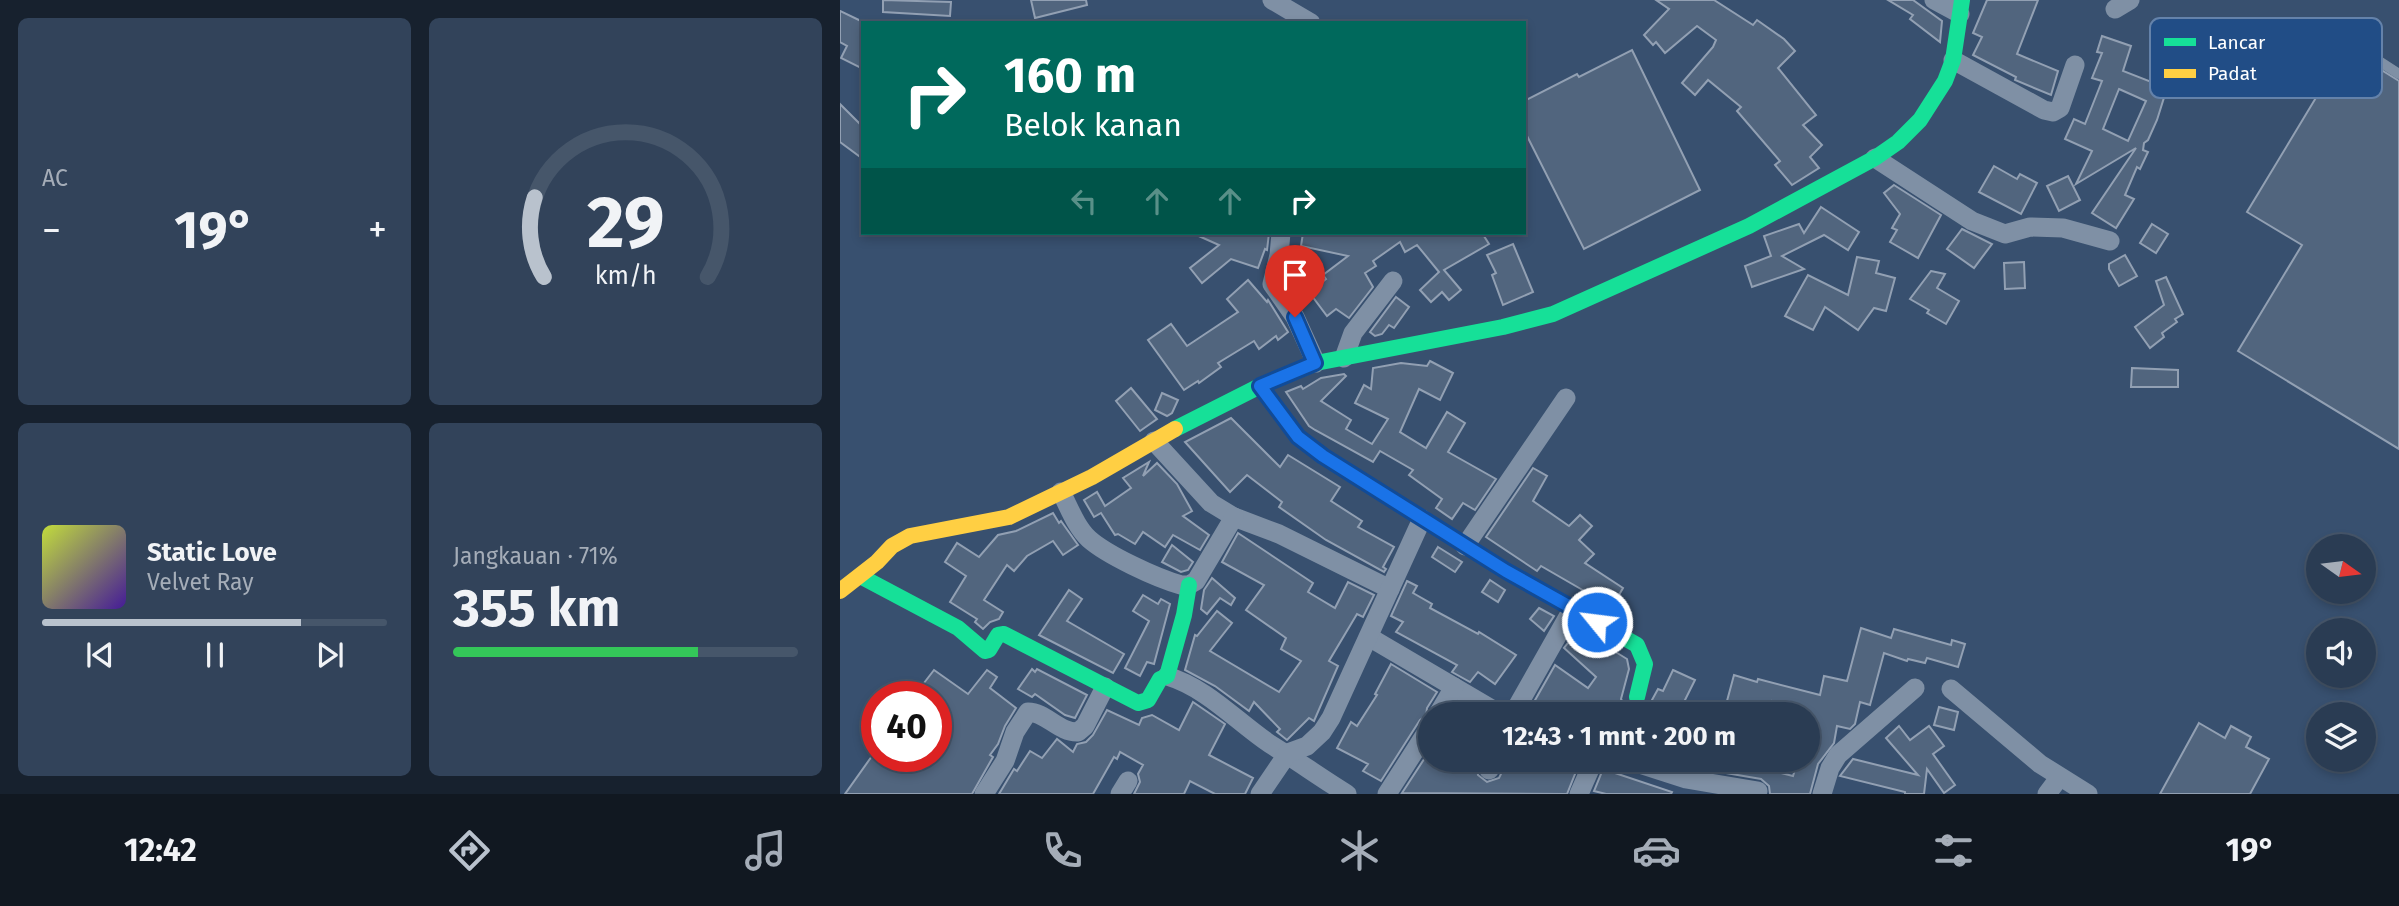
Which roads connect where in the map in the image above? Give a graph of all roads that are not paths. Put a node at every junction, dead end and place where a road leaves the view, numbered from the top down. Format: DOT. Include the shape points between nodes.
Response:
graph roads {
  1 [pos="1272,0"];
  2 [pos="1934,0"];
  3 [pos="1961,7"];
  4 [pos="1308,21"];
  5 [pos="1953,60"];
  6 [pos="2382,63"];
  7 [pos="2075,65"];
  8 [pos="2399,74"];
  9 [pos="1875,158"];
  10 [pos="1281,235"];
  11 [pos="2110,240"];
  12 [pos="1393,281"];
  13 [pos="1344,358"];
  14 [pos="1315,363"];
  15 [pos="1260,386"];
  16 [pos="1566,398"];
  17 [pos="1154,441"];
  18 [pos="1061,492"];
  19 [pos="1234,517"];
  20 [pos="1422,519"];
  21 [pos="1465,545"];
  22 [pos="860,576"];
  23 [pos="1189,585"];
  24 [pos="1390,589"];
  25 [pos="840,592"];
  26 [pos="1573,608"];
  27 [pos="1369,637"];
  28 [pos="1167,676"];
  29 [pos="1105,687"];
  30 [pos="1454,687"];
  31 [pos="1915,688"];
  32 [pos="1951,689"];
  33 [pos="1637,697"];
  34 [pos="1445,702"];
  35 [pos="1480,702"];
  36 [pos="1520,702"];
  37 [pos="1418,746"];
  38 [pos="1287,753"];
  39 [pos="1589,772"];
  40 [pos="1653,772"];
  41 [pos="2059,778"];
  42 [pos="1684,786"];
  43 [pos="1758,791"];
  44 [pos="984,794"];
  45 [pos="1260,794"];
  46 [pos="1347,794"];
  47 [pos="1387,794"];
  48 [pos="1579,794"];
  49 [pos="1822,794"];
  50 [pos="2047,794"];
  51 [pos="2088,794"];
  1 -- 4 [label="street"];
  2 -- 3 [label="street"];
  3 -- 5 [label="street"];
  5 -- 7 [label="street" via="2053,112 2060,108"];
  5 -- 9 [label="street" via="1920,120"];
  6 -- 8 [label="lane"];
  9 -- 11 [label="street" via="1972,222 2005,234 2030,227 2063,228"];
  9 -- 13 [label="street" via="1749,226 1553,314"];
  10 -- 14 [label="street" via="1272,285 1295,317"];
  12 -- 13 [label="street" via="1353,333"];
  13 -- 14 [label="street"];
  14 -- 15 [label="street"];
  15 -- 17 [label="street"];
  15 -- 20 [label="street" via="1298,437"];
  16 -- 21 [label="street"];
  17 -- 18 [label="street"];
  17 -- 19 [label="street" via="1211,503"];
  18 -- 22 [label="street" via="1009,517 910,536"];
  18 -- 23 [label="street" via="1082,531 1105,551 1167,580"];
  19 -- 23 [label="street" via="1196,581"];
  19 -- 24 [label="street"];
  20 -- 21 [label="street"];
  20 -- 24 [label="street"];
  21 -- 26 [label="street"];
  22 -- 25 [label="street"];
  22 -- 29 [label="street" via="958,628 985,650 1004,634"];
  23 -- 28 [label="street"];
  24 -- 27 [label="street"];
  26 -- 33 [label="street" via="1637,645 1644,654 1647,663"];
  26 -- 36 [label="street"];
  27 -- 30 [label="street"];
  27 -- 38 [label="street" via="1322,732 1307,746"];
  28 -- 29 [label="street" via="1142,703"];
  28 -- 38 [label="street" via="1190,685"];
  29 -- 44 [label="street" via="1078,732 1066,731 1028,712"];
  30 -- 34 [label="street"];
  30 -- 35 [label="street"];
  31 -- 49 [label="street" via="1838,755"];
  32 -- 41 [label="street"];
  37 -- 47 [label="street"];
  38 -- 45 [label="street"];
  38 -- 46 [label="street"];
  39 -- 48 [label="street"];
  40 -- 42 [label="street"];
  41 -- 50 [label="street"];
  41 -- 51 [label="street"];
  42 -- 43 [label="street"];
}
